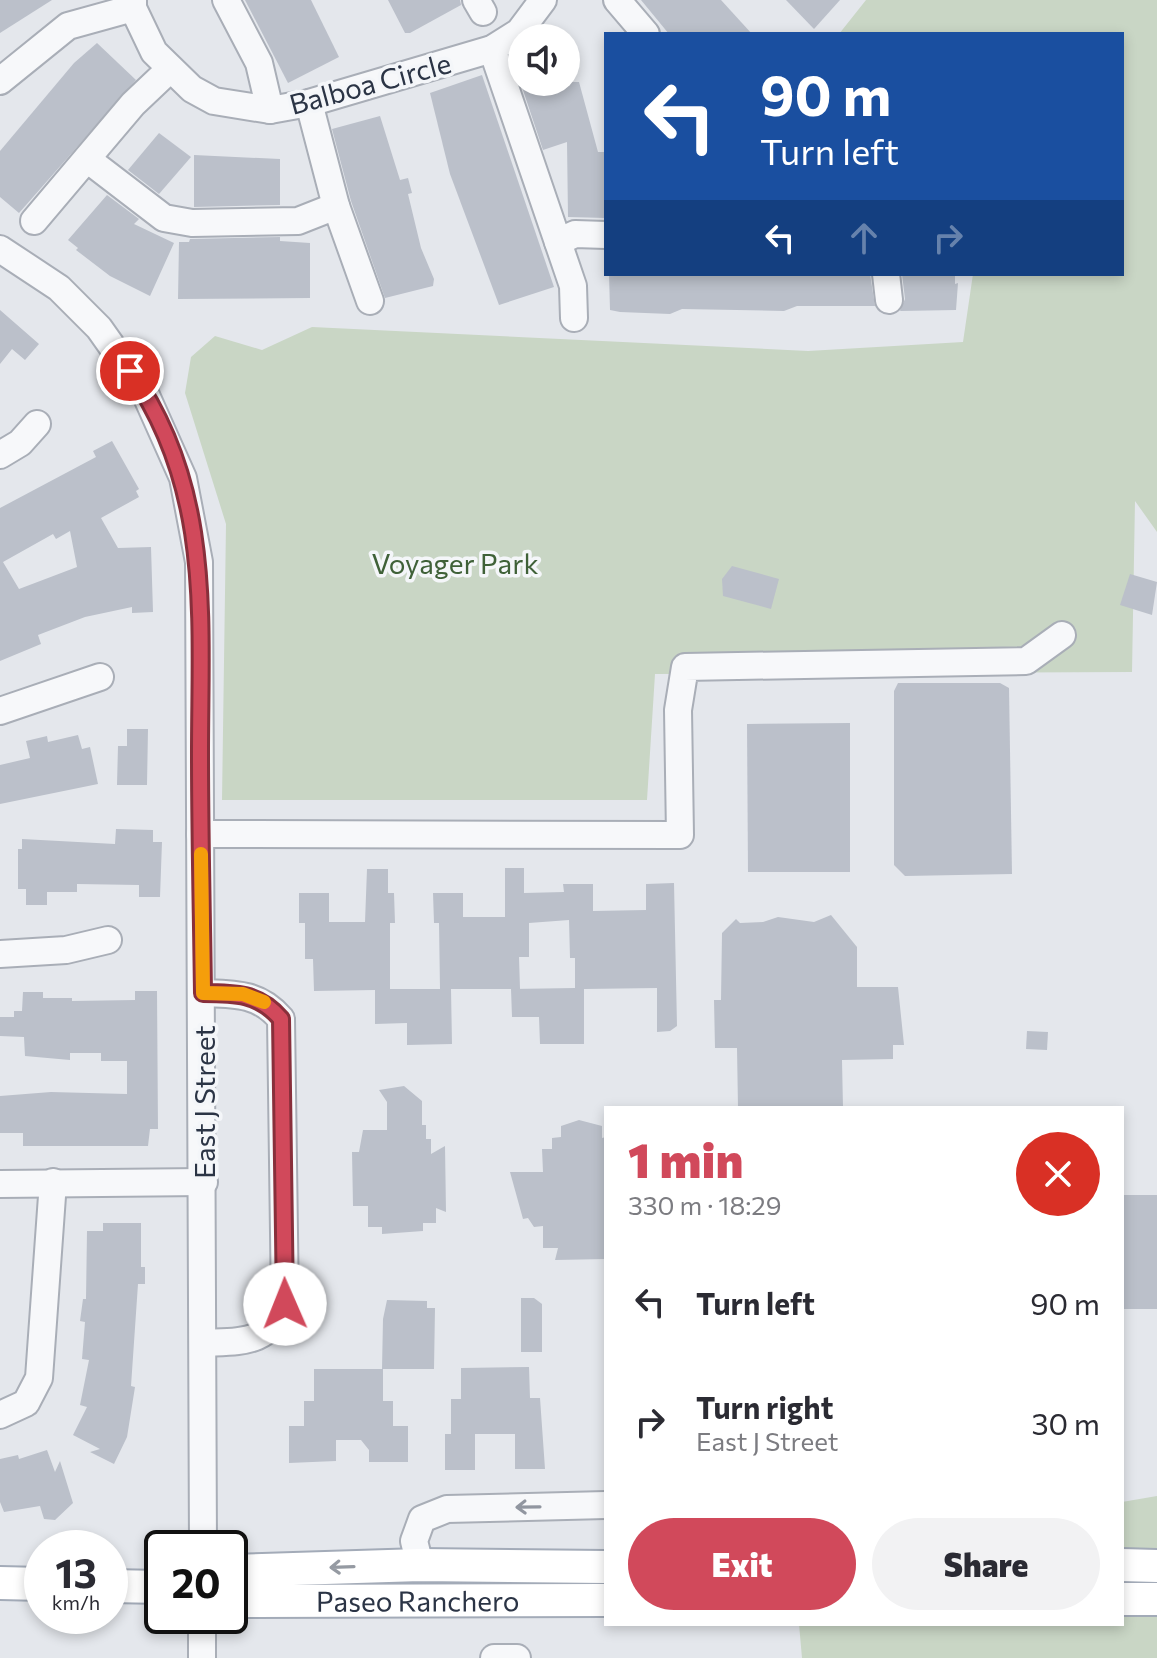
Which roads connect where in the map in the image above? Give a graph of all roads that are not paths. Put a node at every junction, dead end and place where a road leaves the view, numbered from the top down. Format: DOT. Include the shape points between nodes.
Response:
graph roads {
  1 [pos="226,0"];
  2 [pos="543,0"];
  3 [pos="617,0"];
  4 [pos="133,4"];
  5 [pos="644,32"];
  6 [pos="492,49"];
  7 [pos="170,69"];
  8 [pos="0,81"];
  9 [pos="309,103"];
  10 [pos="270,110"];
  11 [pos="87,159"];
  12 [pos="336,206"];
  13 [pos="34,221"];
  14 [pos="604,235"];
  15 [pos="558,242"];
  16 [pos="0,249"];
  17 [pos="370,301"];
  18 [pos="574,318"];
  19 [pos="37,424"];
  20 [pos="0,455"];
  21 [pos="1062,635"];
  22 [pos="100,677"];
  23 [pos="0,711"];
  24 [pos="200,834"];
  25 [pos="108,940"];
  26 [pos="0,954"];
  27 [pos="203,993"];
  28 [pos="53,1182"];
  29 [pos="204,1182"];
  30 [pos="0,1184"];
  31 [pos="204,1343"];
  32 [pos="0,1415"];
  33 [pos="604,1505"];
  34 [pos="203,1530"];
  35 [pos="420,1565"];
  36 [pos="1124,1565"];
  37 [pos="1157,1566"];
  38 [pos="604,1567"];
  39 [pos="248,1570"];
  40 [pos="0,1583"];
  41 [pos="24,1584"];
  42 [pos="248,1599"];
  43 [pos="1124,1599"];
  44 [pos="1157,1599"];
  45 [pos="566,1600"];
  46 [pos="604,1600"];
  47 [pos="202,1634"];
  48 [pos="202,1658"];
  49 [pos="494,1658"];
  50 [pos="517,1658"];
  1 -- 10 [label="street" via="259,63"];
  2 -- 6 [label="street, Balboa Circle" via="519,32"];
  3 -- 5 [label="street"];
  4 -- 7 [label="street, Balboa Circle" via="154,52"];
  4 -- 8 [label="street" via="68,26"];
  6 -- 9 [label="street, Balboa Circle"];
  6 -- 15 [label="street"];
  7 -- 10 [label="street, Balboa Circle" via="214,101"];
  7 -- 11 [label="street"];
  9 -- 10 [label="street, Balboa Circle"];
  9 -- 12 [label="street"];
  11 -- 12 [label="street" via="164,218 192,223 298,221"];
  11 -- 13 [label="street"];
  12 -- 17 [label="street"];
  14 -- 15 [label="street" via="575,234"];
  15 -- 18 [label="street" via="573,286"];
  16 -- 24 [label="street, East J Street" via="59,288 99,328 145,393 183,478 199,562"];
  19 -- 20 [label="street"];
  21 -- 24 [label="street" via="1026,661 685,667 678,710 680,835"];
  22 -- 23 [label="street"];
  24 -- 27 [label="street, East J Street"];
  25 -- 26 [label="street" via="66,950"];
  27 -- 29 [label="street, East J Street"];
  27 -- 31 [label="street" via="243,994 269,1004 281,1019 285,1304 276,1326 250,1340"];
  28 -- 29 [label="street"];
  28 -- 30 [label="street"];
  28 -- 32 [label="street" via="39,1378 26,1403"];
  29 -- 31 [label="street, East J Street"];
  31 -- 34 [label="street, East J Street"];
  33 -- 35 [label="street, one-way" via="447,1509 422,1519 414,1541"];
  35 -- 38 [label="main road, Paseo Ranchero"];
  35 -- 39 [label="main road, Paseo Ranchero, one-way"];
  35 -- 45 [label="main road" via="426,1581 441,1588 505,1586"];
  36 -- 37 [label="main road"];
  40 -- 41 [label="main road"];
  42 -- 45 [label="main road, Paseo Ranchero"];
  43 -- 44 [label="main road"];
  45 -- 46 [label="main road, Paseo Ranchero"];
  47 -- 48 [label="street"];
  49 -- 50 [label="street"];
}
